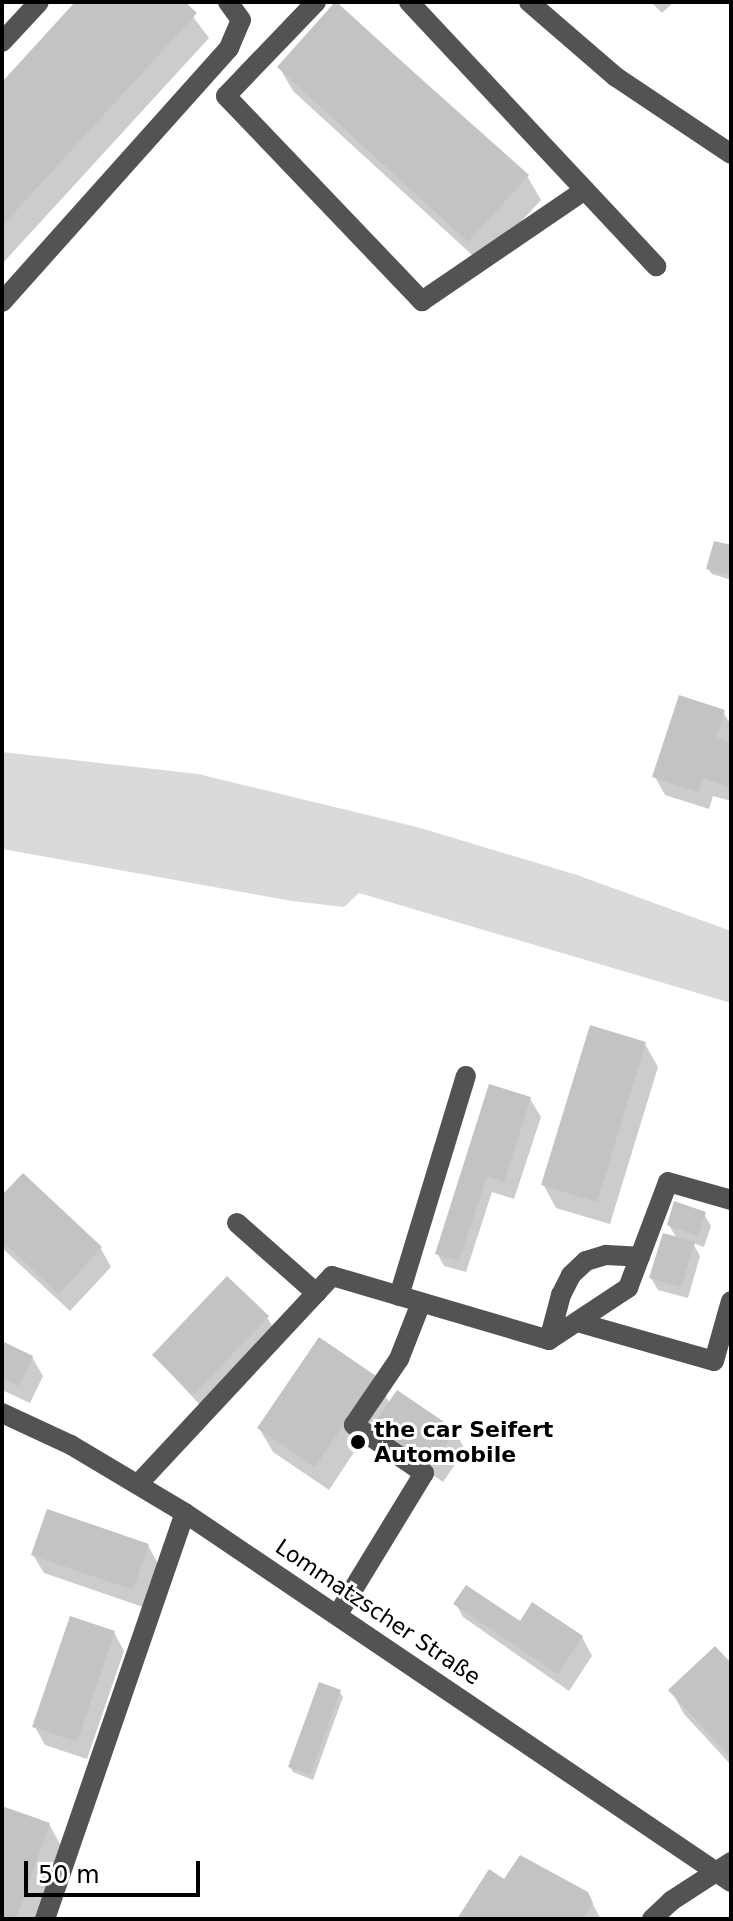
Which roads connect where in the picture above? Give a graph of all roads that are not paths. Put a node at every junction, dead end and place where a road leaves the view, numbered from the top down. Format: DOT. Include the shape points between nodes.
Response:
graph roads {
  1 [pos="39,2"];
  2 [pos="228,2"];
  3 [pos="316,2"];
  4 [pos="409,2"];
  5 [pos="529,2"];
  6 [pos="2,42"];
  7 [pos="731,154"];
  8 [pos="585,190"];
  9 [pos="656,266"];
  10 [pos="2,302"];
  11 [pos="466,1076"];
  12 [pos="731,1200"];
  13 [pos="237,1223"];
  14 [pos="640,1257"];
  15 [pos="316,1293"];
  16 [pos="399,1296"];
  17 [pos="731,1301"];
  18 [pos="421,1303"];
  19 [pos="577,1322"];
  20 [pos="549,1340"];
  21 [pos="2,1414"];
  22 [pos="139,1483"];
  23 [pos="185,1513"];
  24 [pos="338,1614"];
  25 [pos="726,1872"];
  26 [pos="45,1919"];
  27 [pos="652,1919"];
  1 -- 6 [label="street"];
  2 -- 10 [label="street" via="241,20 229,48"];
  3 -- 8 [label="street" via="226,96 422,301"];
  4 -- 8 [label="street"];
  5 -- 7 [label="street" via="616,77"];
  8 -- 9 [label="street"];
  11 -- 16 [label="street"];
  12 -- 14 [label="street" via="668,1182"];
  13 -- 15 [label="street"];
  14 -- 19 [label="street" via="628,1288"];
  14 -- 20 [label="street" via="606,1255 578,1268 561,1295"];
  15 -- 16 [label="street" via="332,1276"];
  15 -- 22 [label="street"];
  16 -- 18 [label="street"];
  17 -- 19 [label="street" via="714,1361"];
  18 -- 20 [label="street"];
  18 -- 24 [label="street" via="399,1359 354,1425 424,1473"];
  19 -- 20 [label="street"];
  21 -- 22 [label="street, Lommatzscher Straße"];
  22 -- 23 [label="street, Lommatzscher Straße"];
  23 -- 24 [label="street, Lommatzscher Straße"];
  23 -- 26 [label="street"];
  24 -- 25 [label="street, Lommatzscher Straße"];
  25 -- 27 [label="street"];
}
